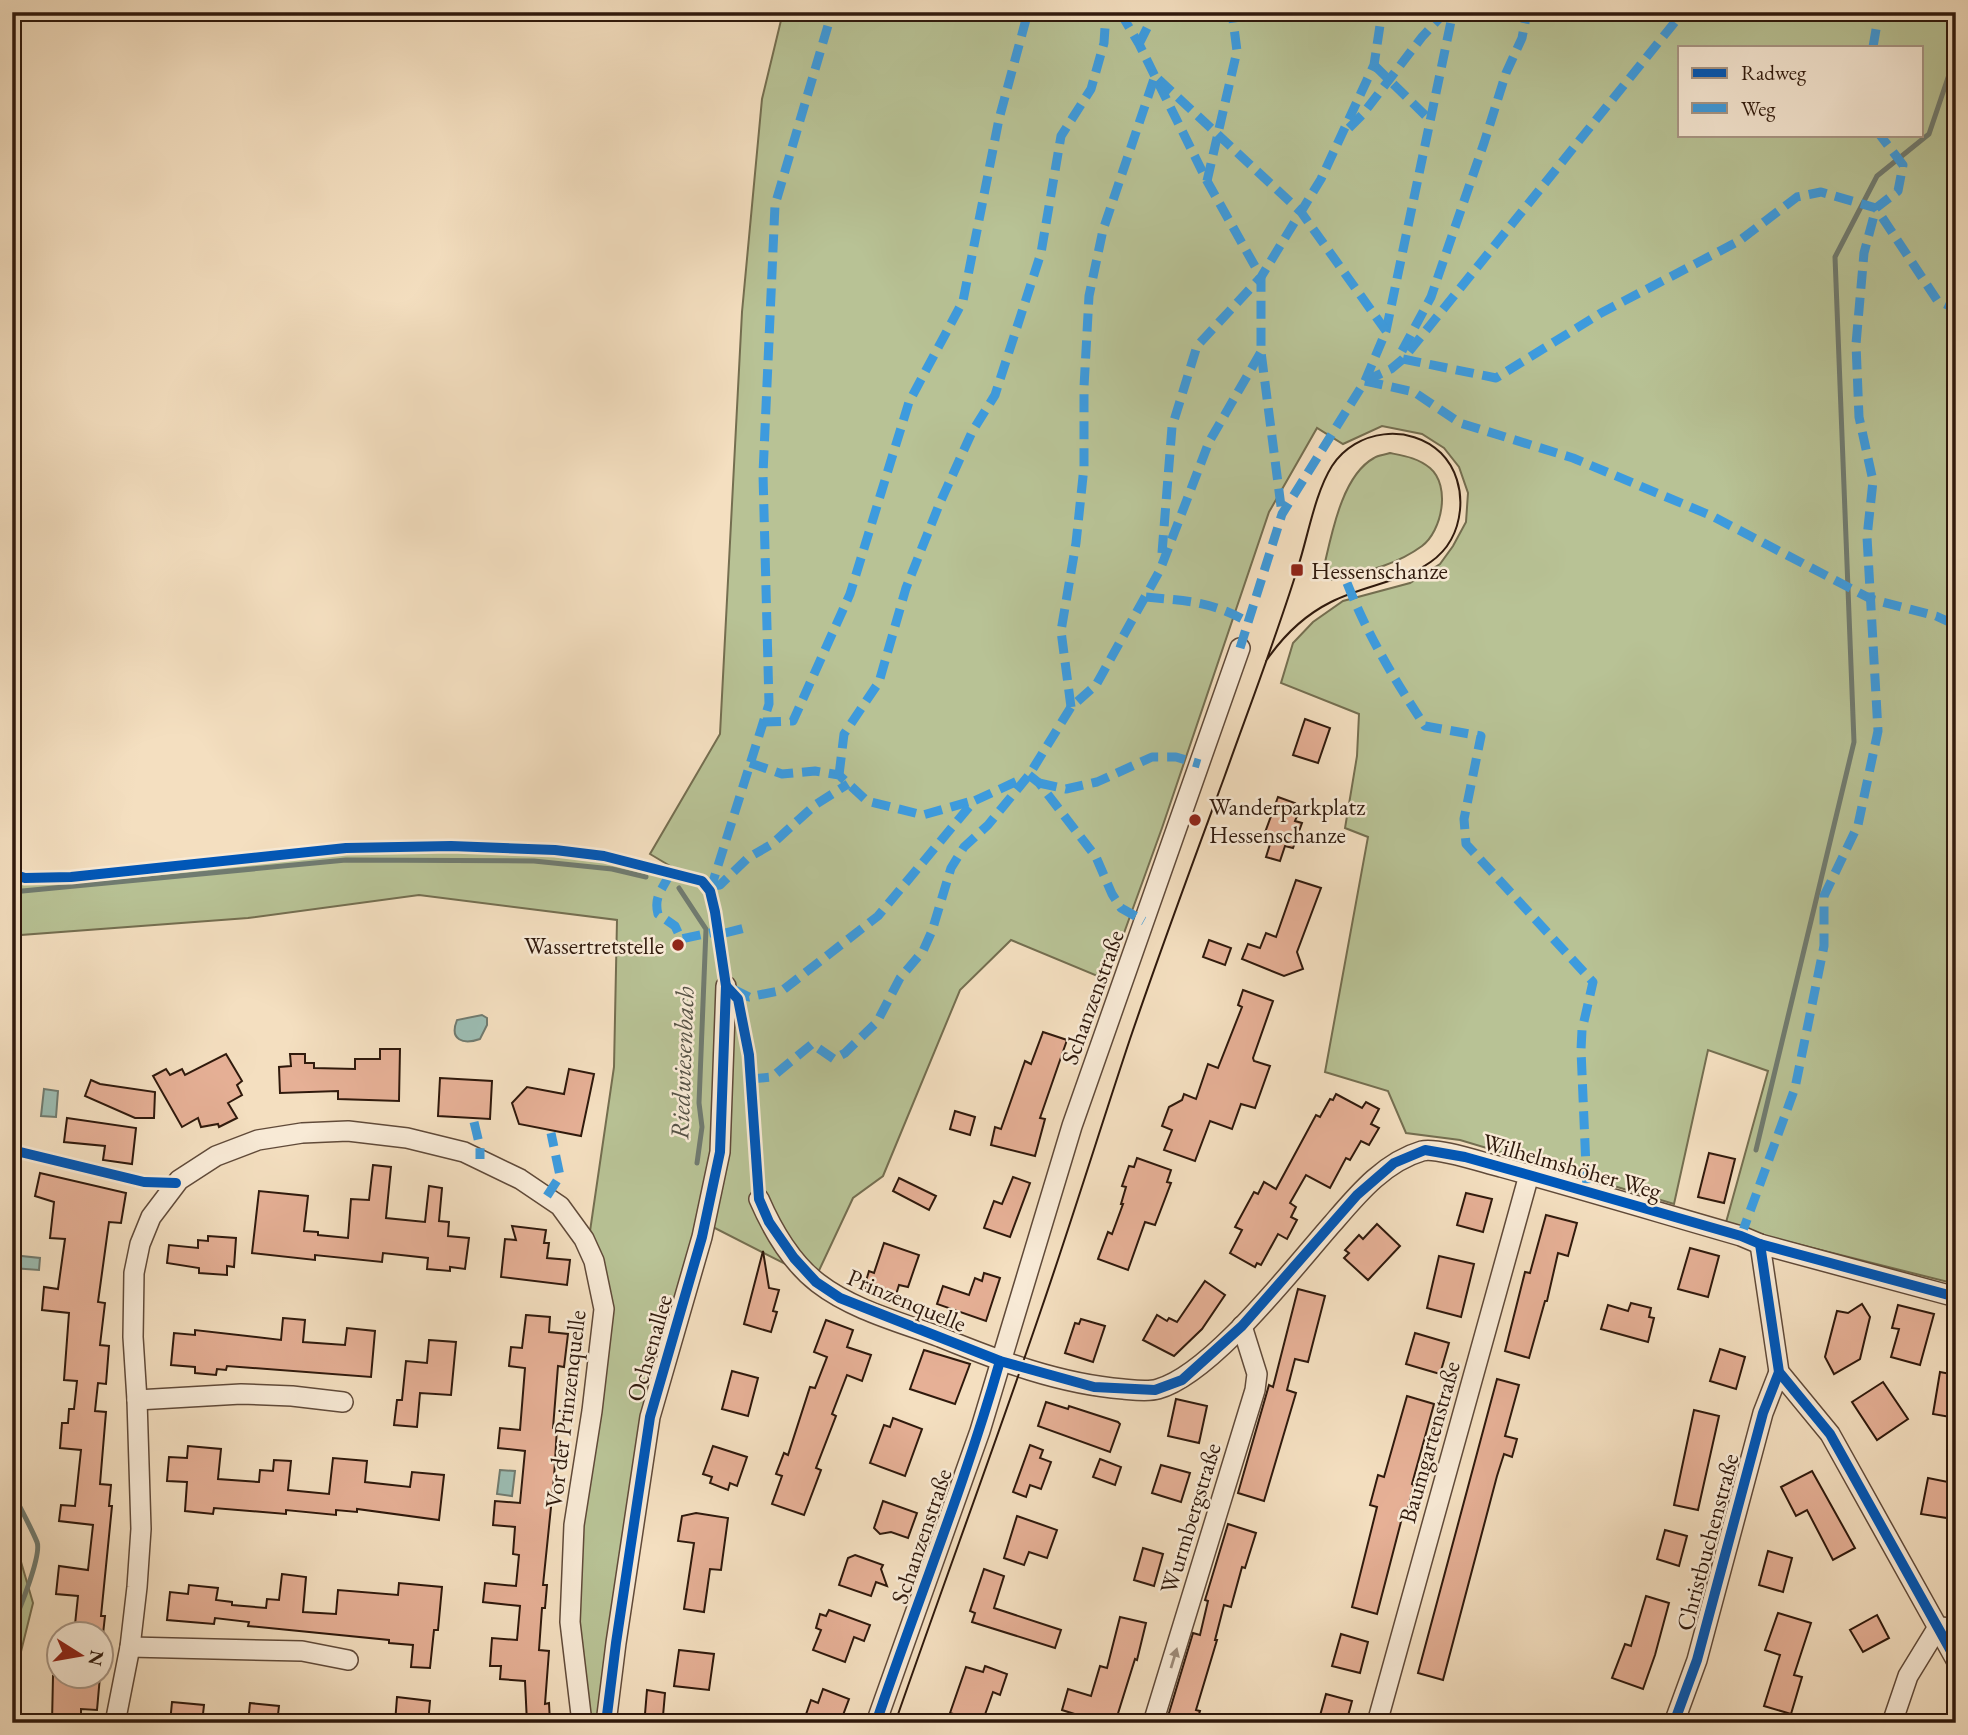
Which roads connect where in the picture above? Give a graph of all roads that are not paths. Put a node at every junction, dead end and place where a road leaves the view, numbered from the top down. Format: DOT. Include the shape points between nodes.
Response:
graph roads {
  1 [pos="1240,648"];
  2 [pos="726,986"];
  3 [pos="1529,1175"];
  4 [pos="759,1199"];
  5 [pos="1760,1244"];
  6 [pos="1956,1297"];
  7 [pos="1242,1326"];
  8 [pos="1000,1361"];
  9 [pos="1779,1372"];
  10 [pos="137,1400"];
  11 [pos="343,1402"];
  12 [pos="1947,1627"];
  13 [pos="130,1647"];
  14 [pos="348,1660"];
  15 [pos="1956,1660"];
  16 [pos="115,1723"];
  17 [pos="582,1723"];
  18 [pos="606,1723"];
  19 [pos="876,1723"];
  20 [pos="1153,1723"];
  21 [pos="1377,1723"];
  22 [pos="1674,1723"];
  23 [pos="1892,1723"];
  1 -- 8 [label="street, Schanzenstraße" via="1072,1126"];
  2 -- 18 [label="street, Ochsenallee" via="720,1152 702,1237 650,1417"];
  3 -- 5 [label="street, Wilhelmshöher Weg"];
  3 -- 7 [label="street, Wilhelmshöher Weg" via="1425,1150 1394,1163 1357,1195"];
  3 -- 21 [label="street, Baumgartenstraße"];
  4 -- 8 [label="street, Prinzenquelle" via="769,1222 816,1282 840,1298"];
  5 -- 6 [label="street, Wilhelmshöher Weg"];
  5 -- 9 [label="street"];
  7 -- 8 [label="street, Wilhelmshöher Weg" via="1182,1380 1155,1390 1094,1387"];
  20 -- 7 [label="street, Wurmbergstraße, one-way" via="1255,1390 1256,1374"];
  8 -- 19 [label="street, Schanzenstraße" via="980,1432"];
  9 -- 12 [label="street" via="1830,1434"];
  9 -- 22 [label="street, Christbuchenstraße" via="1763,1413 1697,1660"];
  10 -- 11 [label="street" via="241,1394"];
  10 -- 13 [label="street, Vor der Prinzenquelle" via="141,1529"];
  10 -- 17 [label="street, Vor der Prinzenquelle" via="134,1273 140,1244 151,1217 178,1180 216,1156 258,1140 348,1130 464,1152 547,1196 584,1239 594,1261 604,1310 574,1525 570,1622"];
  12 -- 15 [label="street"];
  12 -- 23 [label="street" via="1908,1676"];
  13 -- 14 [label="street" via="302,1651"];
  13 -- 16 [label="street, Vor der Prinzenquelle"];
}
